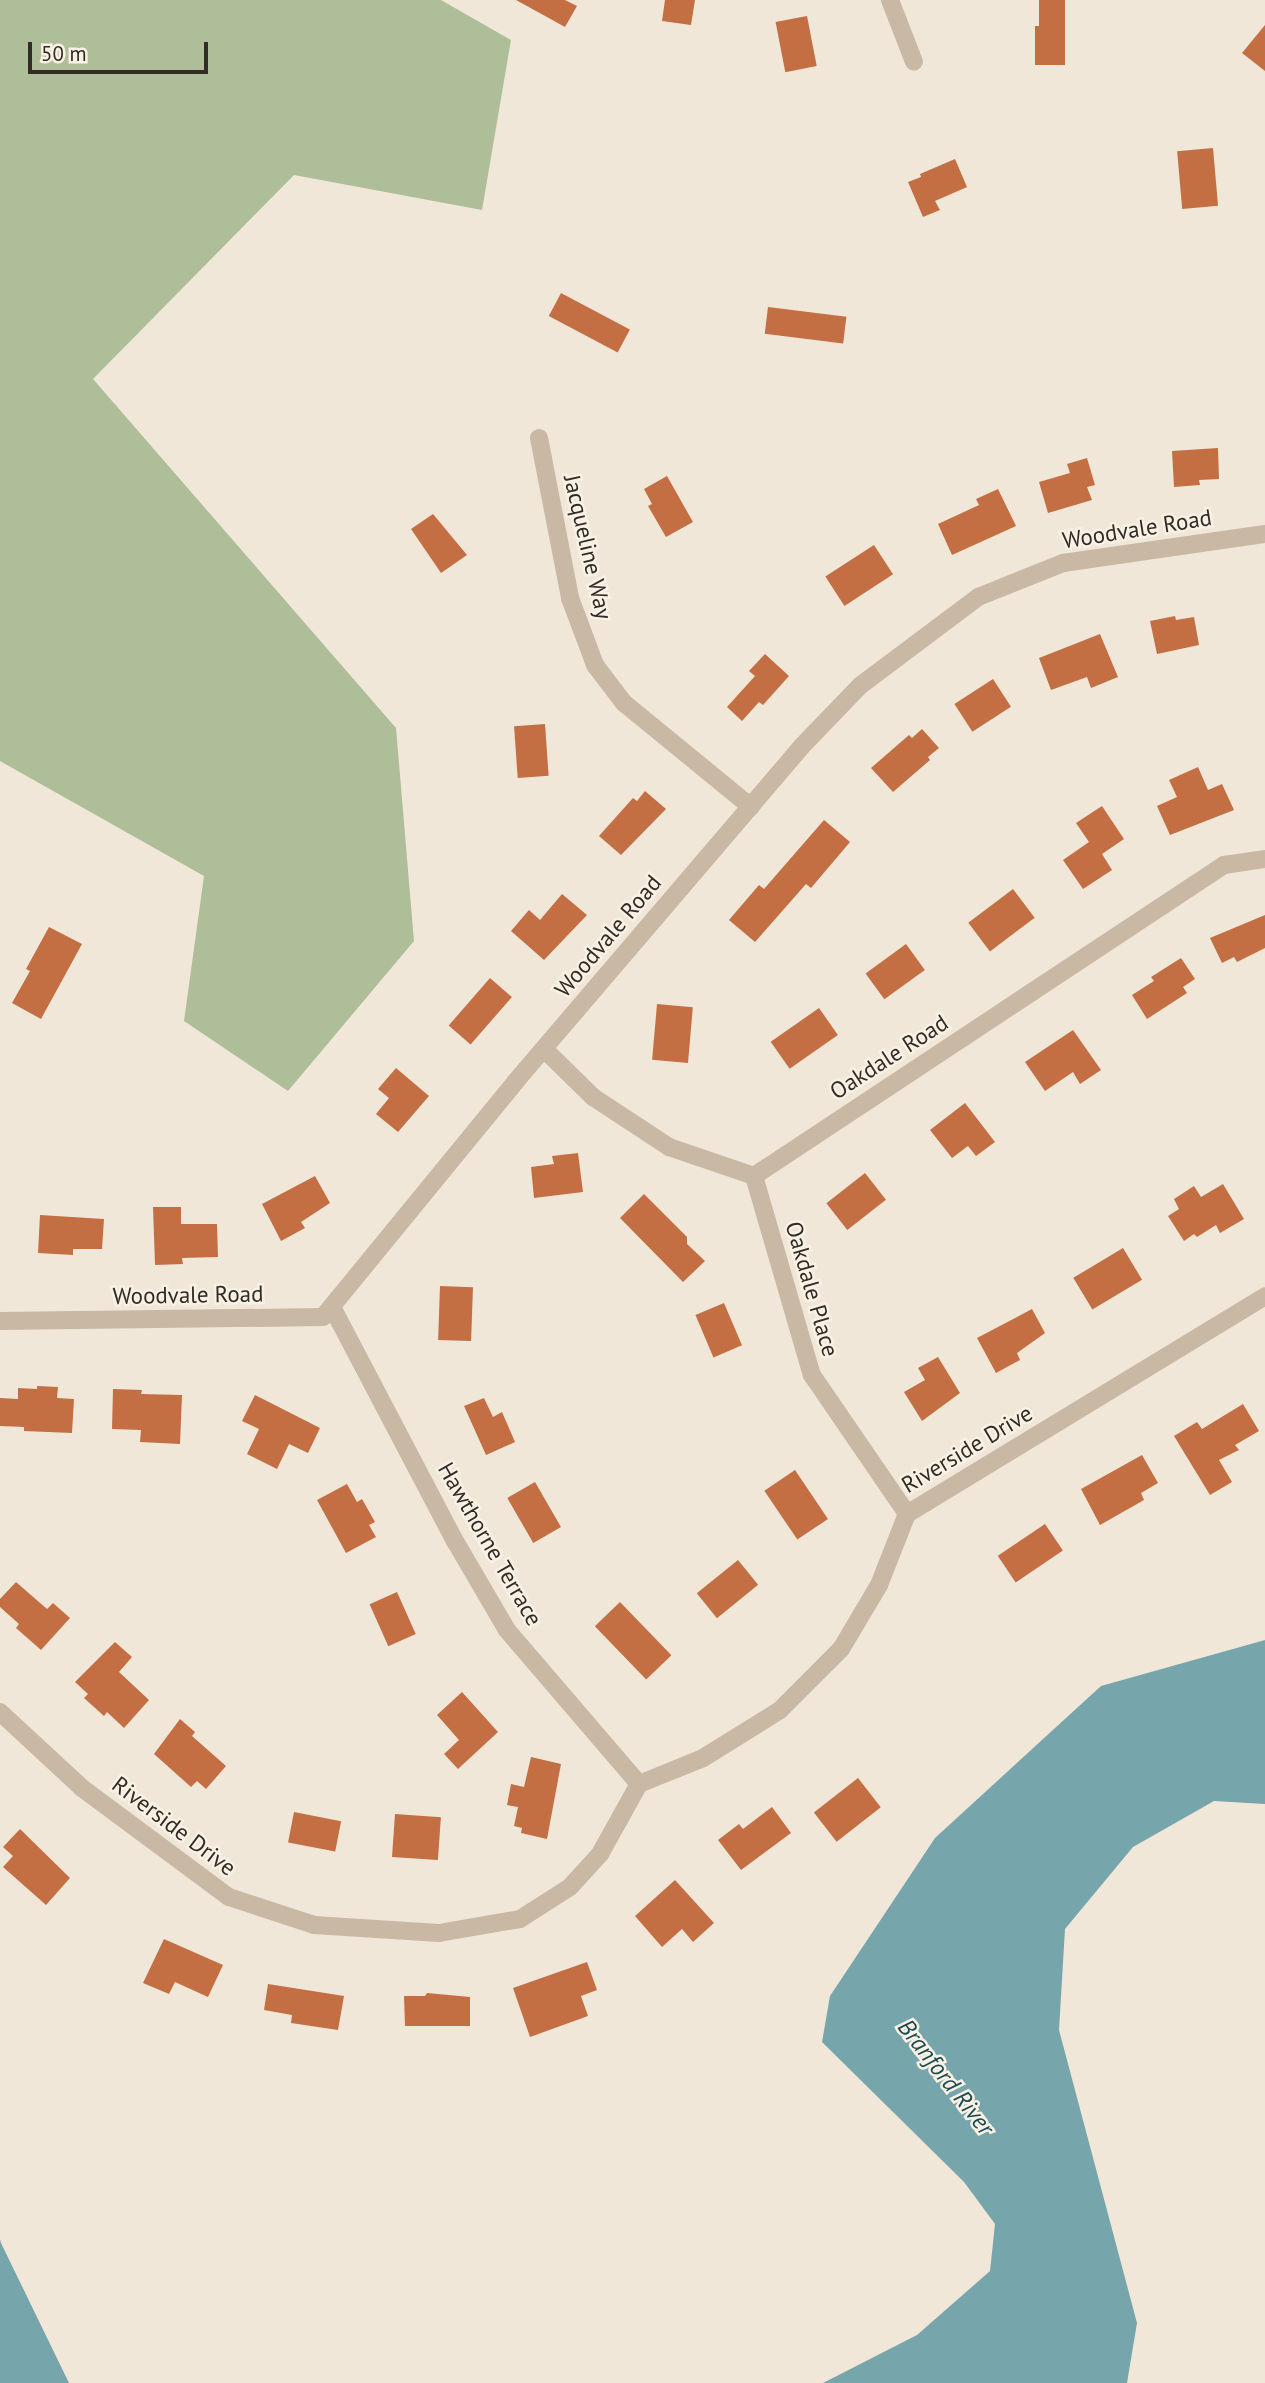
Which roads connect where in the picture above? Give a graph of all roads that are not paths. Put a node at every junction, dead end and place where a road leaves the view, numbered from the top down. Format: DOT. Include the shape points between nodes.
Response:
graph roads {
  1 [pos="890,0"];
  2 [pos="914,62"];
  3 [pos="539,438"];
  4 [pos="1265,534"];
  5 [pos="751,807"];
  6 [pos="1265,859"];
  7 [pos="544,1049"];
  8 [pos="754,1176"];
  9 [pos="1265,1296"];
  10 [pos="332,1307"];
  11 [pos="0,1321"];
  12 [pos="907,1514"];
  13 [pos="0,1712"];
  14 [pos="639,1784"];
  1 -- 2 [label="street"];
  3 -- 5 [label="street, Jacqueline Way" via="570,598 595,665 624,704"];
  4 -- 5 [label="street, Woodvale Road" via="1063,563 978,597 861,685"];
  5 -- 7 [label="street, Woodvale Road"];
  6 -- 8 [label="street, Oakdale Road" via="1224,865"];
  7 -- 8 [label="street" via="593,1097 669,1147"];
  7 -- 10 [label="street, Woodvale Road"];
  8 -- 12 [label="street, Oakdale Place" via="812,1375"];
  9 -- 12 [label="street, Riverside Drive"];
  10 -- 11 [label="street, Woodvale Road" via="323,1317"];
  10 -- 14 [label="street, Hawthorne Terrace" via="455,1541 508,1630"];
  12 -- 14 [label="street, Riverside Drive" via="879,1586 841,1649 780,1710 703,1758"];
  13 -- 14 [label="street, Riverside Drive" via="82,1787 218,1890 314,1925 439,1933 520,1919 570,1887 600,1854"];
}
